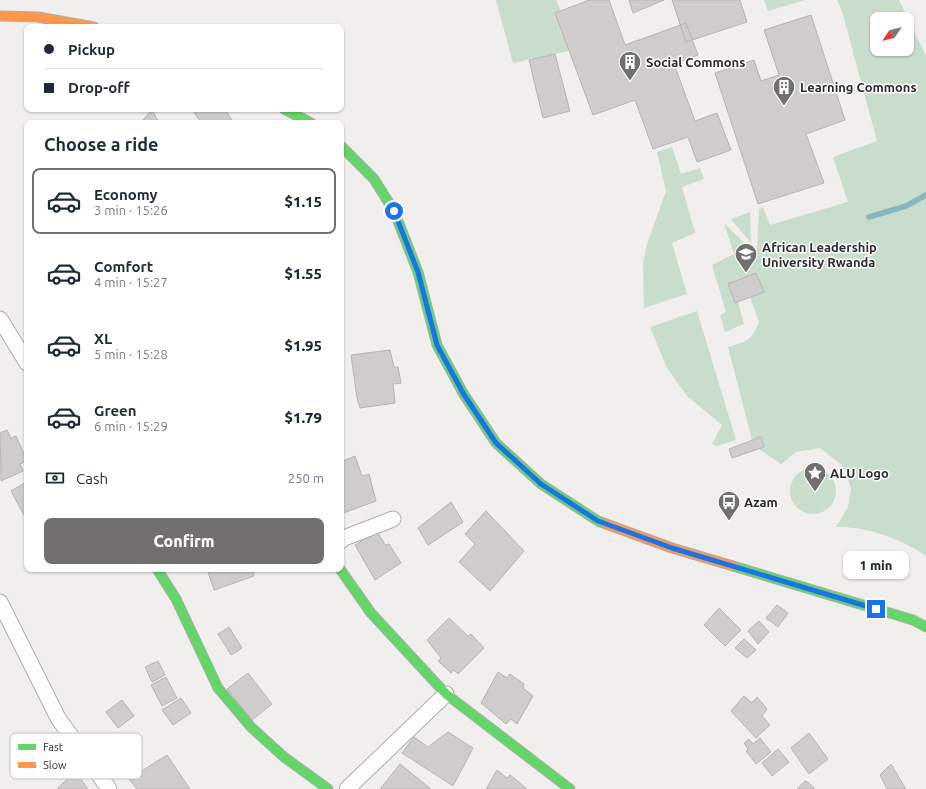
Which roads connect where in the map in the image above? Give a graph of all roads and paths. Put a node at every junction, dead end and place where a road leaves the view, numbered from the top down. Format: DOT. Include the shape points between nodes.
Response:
graph roads {
  1 [pos="0,16"];
  2 [pos="79,24"];
  3 [pos="290,112"];
  4 [pos="305,120"];
  5 [pos="344,149"];
  6 [pos="0,319"];
  7 [pos="24,358"];
  8 [pos="393,519"];
  9 [pos="344,538"];
  10 [pos="160,572"];
  11 [pos="342,572"];
  12 [pos="0,602"];
  13 [pos="926,627"];
  14 [pos="446,694"];
  15 [pos="69,733"];
  16 [pos="102,779"];
  17 [pos="109,789"];
  18 [pos="328,789"];
  19 [pos="347,789"];
  20 [pos="570,789"];
  1 -- 2 [label="main road" via="38,16"];
  3 -- 4 [label="main road"];
  5 -- 13 [label="main road" via="374,180 394,211 418,272 437,345 463,393 496,443 541,484 598,521 672,548 913,620"];
  6 -- 7 [label="street"];
  8 -- 9 [label="street"];
  10 -- 18 [label="main road" via="176,599 218,688 251,727"];
  11 -- 14 [label="main road" via="371,614"];
  12 -- 15 [label="street" via="58,718"];
  14 -- 19 [label="street"];
  14 -- 20 [label="main road"];
  16 -- 17 [label="street"];
}
